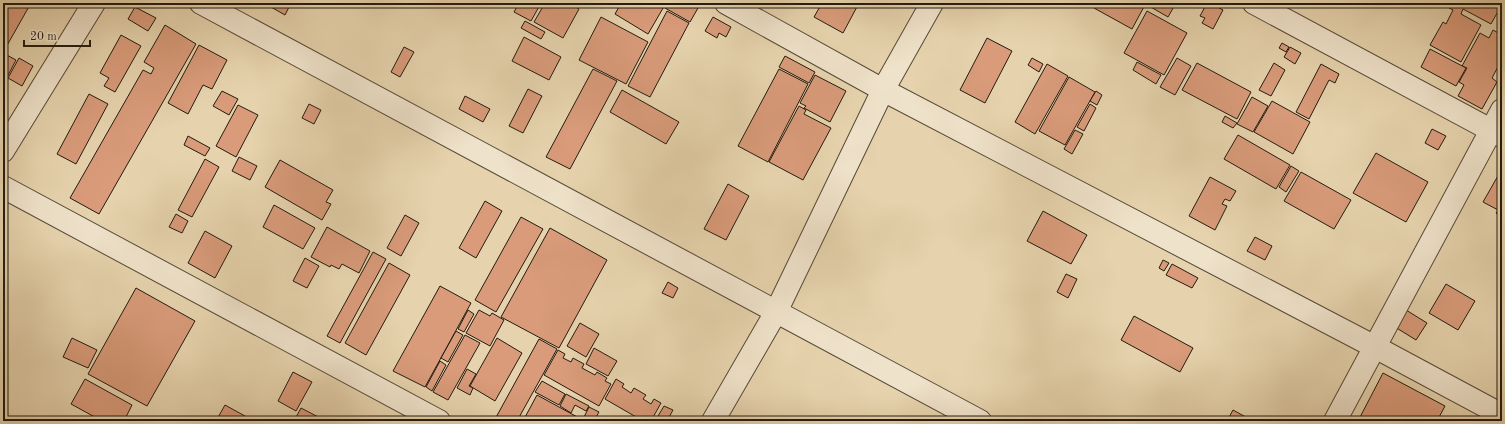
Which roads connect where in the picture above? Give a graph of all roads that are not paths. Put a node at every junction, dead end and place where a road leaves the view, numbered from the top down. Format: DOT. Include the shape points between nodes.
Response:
graph roads {
  1 [pos="94,3"];
  2 [pos="201,3"];
  3 [pos="726,3"];
  4 [pos="932,3"];
  5 [pos="1254,3"];
  6 [pos="883,90"];
  7 [pos="1502,110"];
  8 [pos="1497,133"];
  9 [pos="3,151"];
  10 [pos="3,187"];
  11 [pos="776,312"];
  12 [pos="1375,347"];
  13 [pos="1502,415"];
  14 [pos="439,421"];
  15 [pos="713,421"];
  16 [pos="980,421"];
  17 [pos="1335,421"];
  1 -- 9 [label="street"];
  2 -- 11 [label="street"];
  3 -- 6 [label="street"];
  4 -- 6 [label="street"];
  5 -- 8 [label="street"];
  6 -- 11 [label="street"];
  6 -- 12 [label="street"];
  7 -- 8 [label="street"];
  8 -- 12 [label="street"];
  10 -- 14 [label="street"];
  11 -- 15 [label="street"];
  11 -- 16 [label="street"];
  12 -- 13 [label="street"];
  12 -- 17 [label="street"];
}
